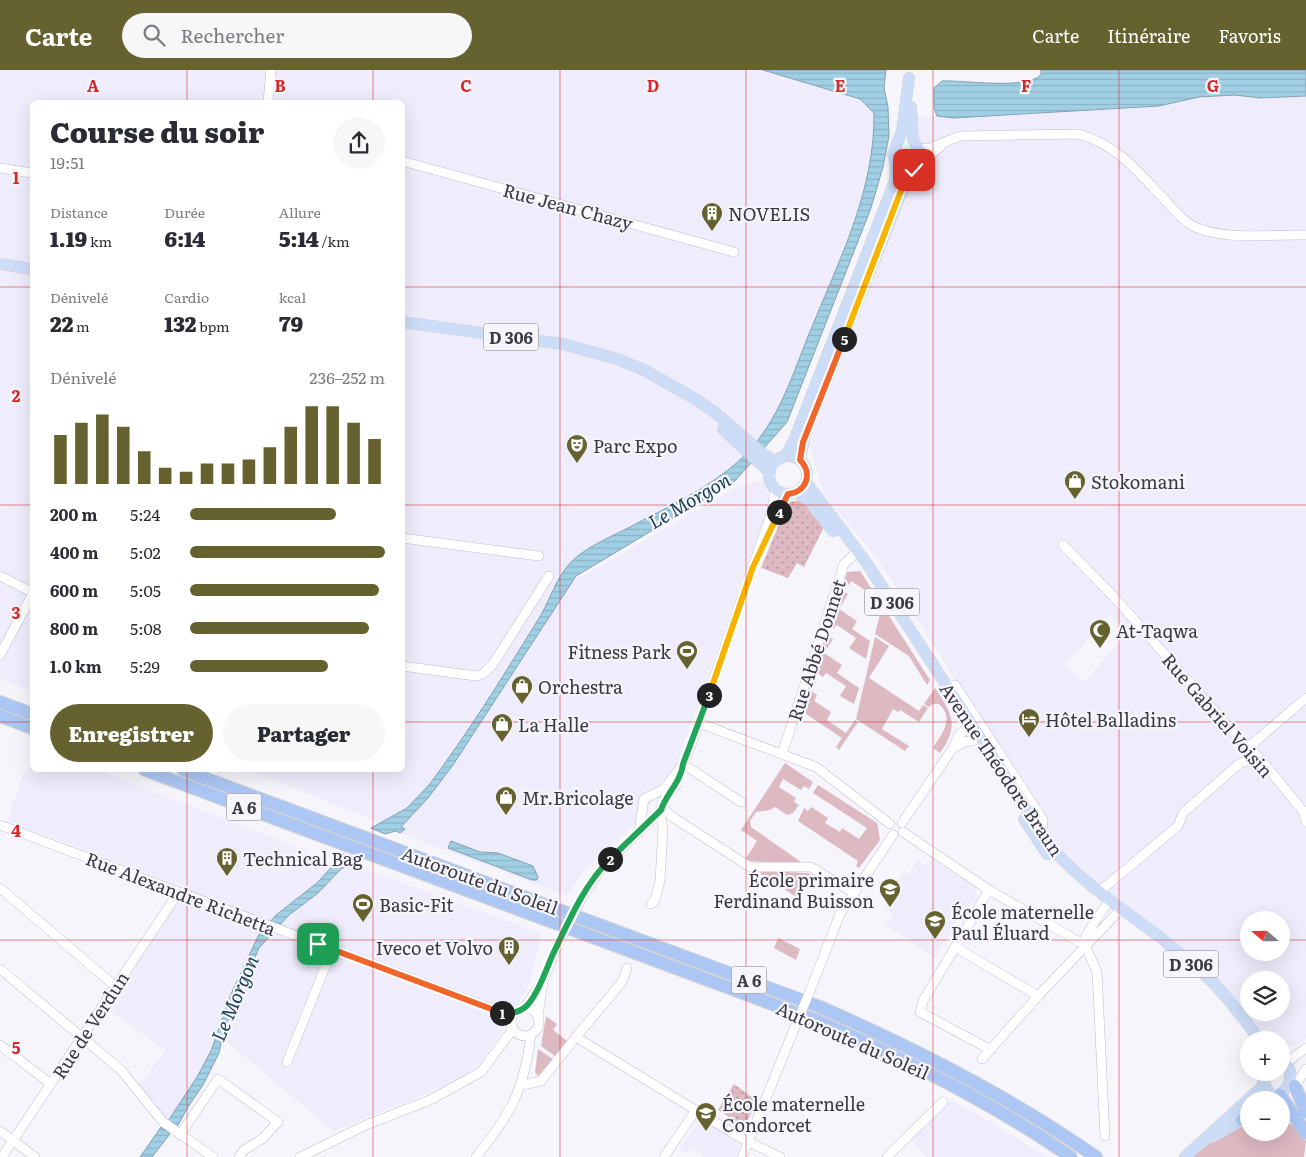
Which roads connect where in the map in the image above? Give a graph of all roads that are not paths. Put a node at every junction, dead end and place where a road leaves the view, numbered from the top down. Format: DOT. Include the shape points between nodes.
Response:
graph roads {
  1 [pos="272,70"];
  2 [pos="909,74"];
  3 [pos="268,100"];
  4 [pos="948,140"];
  5 [pos="898,147"];
  6 [pos="917,148"];
  7 [pos="405,162"];
  8 [pos="896,166"];
  9 [pos="0,168"];
  10 [pos="914,168"];
  11 [pos="30,173"];
  12 [pos="1306,234"];
  13 [pos="734,252"];
  14 [pos="0,264"];
  15 [pos="30,268"];
  16 [pos="405,322"];
  17 [pos="761,458"];
  18 [pos="781,459"];
  19 [pos="800,460"];
  20 [pos="770,473"];
  21 [pos="806,482"];
  22 [pos="775,488"];
  23 [pos="793,493"];
  24 [pos="405,538"];
  25 [pos="1063,545"];
  26 [pos="855,553"];
  27 [pos="539,556"];
  28 [pos="753,567"];
  29 [pos="0,576"];
  30 [pos="549,576"];
  31 [pos="30,593"];
  32 [pos="30,598"];
  33 [pos="0,655"];
  34 [pos="405,666"];
  35 [pos="1306,698"];
  36 [pos="0,702"];
  37 [pos="30,713"];
  38 [pos="0,716"];
  39 [pos="699,724"];
  40 [pos="973,725"];
  41 [pos="30,727"];
  42 [pos="975,740"];
  43 [pos="1250,746"];
  44 [pos="953,748"];
  45 [pos="782,754"];
  46 [pos="1257,758"];
  47 [pos="683,764"];
  48 [pos="150,772"];
  49 [pos="188,772"];
  50 [pos="654,795"];
  51 [pos="741,802"];
  52 [pos="659,809"];
  53 [pos="643,810"];
  54 [pos="1306,822"];
  55 [pos="890,824"];
  56 [pos="0,825"];
  57 [pos="902,828"];
  58 [pos="639,832"];
  59 [pos="893,835"];
  60 [pos="0,888"];
  61 [pos="988,890"];
  62 [pos="1099,892"];
  63 [pos="178,893"];
  64 [pos="854,893"];
  65 [pos="651,904"];
  66 [pos="1107,904"];
  67 [pos="1118,912"];
  68 [pos="1085,945"];
  69 [pos="955,947"];
  70 [pos="332,950"];
  71 [pos="627,968"];
  72 [pos="0,970"];
  73 [pos="544,978"];
  74 [pos="115,986"];
  75 [pos="1038,996"];
  76 [pos="524,1008"];
  77 [pos="538,1016"];
  78 [pos="512,1021"];
  79 [pos="1246,1031"];
  80 [pos="1253,1031"];
  81 [pos="531,1035"];
  82 [pos="576,1037"];
  83 [pos="80,1038"];
  84 [pos="0,1045"];
  85 [pos="1306,1048"];
  86 [pos="991,1050"];
  87 [pos="1290,1058"];
  88 [pos="982,1059"];
  89 [pos="287,1062"];
  90 [pos="1290,1068"];
  91 [pos="1306,1069"];
  92 [pos="526,1072"];
  93 [pos="1262,1081"];
  94 [pos="531,1082"];
  95 [pos="51,1084"];
  96 [pos="1296,1084"];
  97 [pos="522,1085"];
  98 [pos="1290,1092"];
  99 [pos="943,1102"];
  100 [pos="696,1110"];
  101 [pos="1290,1110"];
  102 [pos="1290,1118"];
  103 [pos="1240,1121"];
  104 [pos="1304,1123"];
  105 [pos="0,1131"];
  106 [pos="179,1134"];
  107 [pos="1105,1136"];
  108 [pos="13,1141"];
  109 [pos="748,1141"];
  110 [pos="1199,1144"];
  111 [pos="2,1154"];
  112 [pos="35,1157"];
  113 [pos="213,1157"];
  114 [pos="239,1157"];
  115 [pos="300,1157"];
  116 [pos="476,1157"];
  117 [pos="664,1157"];
  118 [pos="742,1157"];
  119 [pos="780,1157"];
  120 [pos="887,1157"];
  121 [pos="1071,1157"];
  122 [pos="1096,1157"];
  123 [pos="1185,1157"];
  1 -- 3 [label="street"];
  2 -- 5 [label="main road"];
  2 -- 6 [label="main road" via="912,131"];
  4 -- 6 [label="street" via="930,148"];
  4 -- 10 [label="street"];
  4 -- 12 [label="street" via="960,136 1079,134 1098,140 1122,155 1192,226 1214,233"];
  5 -- 6 [label="main road" via="905,144"];
  5 -- 8 [label="main road" via="894,154"];
  6 -- 10 [label="main road" via="921,156"];
  7 -- 13 [label="street, Rue Jean Chazy"];
  8 -- 10 [label="main road" via="903,171"];
  8 -- 18 [label="main road" via="888,200 795,438"];
  9 -- 11 [label="street"];
  10 -- 19 [label="main road" via="805,434"];
  14 -- 15 [label="main road"];
  16 -- 17 [label="main road, D 306" via="587,349 644,370 697,400"];
  17 -- 18 [label="main road, D 306"];
  17 -- 20 [label="main road, D 306"];
  18 -- 19 [label="main road"];
  18 -- 20 [label="main road"];
  19 -- 21 [label="main road" via="807,470"];
  20 -- 22 [label="main road"];
  21 -- 23 [label="main road"];
  21 -- 26 [label="main road, Avenue Théodore Braun / D 306"];
  22 -- 23 [label="main road"];
  22 -- 28 [label="street" via="772,511"];
  23 -- 26 [label="main road, Avenue Théodore Braun / D 306" via="810,502"];
  23 -- 28 [label="street"];
  24 -- 27 [label="street"];
  25 -- 43 [label="street, Rue Gabriel Voisin" via="1115,598 1242,742"];
  26 -- 40 [label="main road, Avenue Théodore Braun / D 306"];
  26 -- 40 [label="main road, Avenue Théodore Braun / D 306"];
  26 -- 45 [label="street, Rue Abbé Donnet" via="844,564"];
  28 -- 39 [label="street"];
  29 -- 31 [label="street"];
  30 -- 34 [label="street" via="493,664 483,674 476,676"];
  32 -- 33 [label="street"];
  35 -- 43 [label="street"];
  36 -- 37 [label="highway"];
  38 -- 41 [label="highway"];
  39 -- 45 [label="street"];
  39 -- 47 [label="street"];
  40 -- 42 [label="main road, Avenue Théodore Braun / D 306"];
  40 -- 44 [label="street" via="959,735"];
  40 -- 62 [label="main road, Avenue Théodore Braun / D 306" via="1042,833 1070,868"];
  42 -- 44 [label="street"];
  42 -- 66 [label="main road, Avenue Théodore Braun / D 306" via="1035,838 1052,859"];
  43 -- 46 [label="street, Rue Gabriel Voisin"];
  44 -- 57 [label="street"];
  45 -- 55 [label="street" via="816,768"];
  46 -- 54 [label="street, Rue Gabriel Voisin" via="1303,811"];
  46 -- 62 [label="street" via="1240,763 1183,813 1178,826"];
  47 -- 50 [label="street" via="664,789"];
  47 -- 51 [label="street"];
  47 -- 52 [label="street" via="677,783"];
  48 -- 121 [label="highway, Autoroute du Soleil / A 6" via="843,1032 956,1087"];
  49 -- 122 [label="highway, Autoroute du Soleil / A 6" via="848,1019 985,1087"];
  50 -- 52 [label="street"];
  50 -- 53 [label="street" via="644,799"];
  52 -- 53 [label="street"];
  52 -- 58 [label="street"];
  52 -- 64 [label="street" via="750,867 811,866"];
  52 -- 65 [label="street" via="663,827 660,880"];
  53 -- 58 [label="street"];
  55 -- 57 [label="street" via="894,821"];
  55 -- 59 [label="street" via="889,832"];
  56 -- 63 [label="street, Rue Alexandre Richetta"];
  57 -- 59 [label="street" via="898,836"];
  57 -- 61 [label="street"];
  58 -- 73 [label="street, bridge" via="595,876 557,946"];
  59 -- 64 [label="street"];
  60 -- 74 [label="street"];
  61 -- 68 [label="street"];
  61 -- 69 [label="street"];
  62 -- 66 [label="main road, Avenue Théodore Braun / D 306"];
  63 -- 70 [label="street, Rue Alexandre Richetta"];
  63 -- 74 [label="street, Rue de Verdun"];
  64 -- 109 [label="street, bridge" via="837,920"];
  66 -- 67 [label="main road, Avenue Théodore Braun / D 306"];
  66 -- 68 [label="street" via="1086,935"];
  67 -- 68 [label="street"];
  67 -- 79 [label="main road, Avenue Théodore Braun / D 306" via="1209,986"];
  67 -- 80 [label="main road, Avenue Théodore Braun / D 306" via="1201,971"];
  68 -- 75 [label="street"];
  68 -- 107 [label="street" via="1096,972"];
  69 -- 75 [label="street"];
  69 -- 86 [label="street" via="923,1001 920,1012"];
  70 -- 78 [label="street, Rue Alexandre Richetta" via="503,1013"];
  70 -- 89 [label="street"];
  71 -- 82 [label="street" via="622,982"];
  72 -- 83 [label="street"];
  73 -- 76 [label="street"];
  73 -- 77 [label="street"];
  74 -- 83 [label="street, Rue de Verdun"];
  75 -- 86 [label="street"];
  76 -- 77 [label="street" via="534,1010"];
  76 -- 78 [label="street"];
  77 -- 81 [label="street" via="539,1025"];
  78 -- 81 [label="street" via="520,1035"];
  78 -- 115 [label="street" via="481,1072 430,1100 366,1125"];
  81 -- 92 [label="street"];
  82 -- 94 [label="street" via="546,1076"];
  82 -- 100 [label="street"];
  83 -- 95 [label="street, Rue de Verdun"];
  83 -- 106 [label="street" via="121,1070 163,1122"];
  84 -- 95 [label="street"];
  85 -- 87 [label="street"];
  86 -- 88 [label="street"];
  90 -- 96 [label="main road" via="1296,1073"];
  91 -- 96 [label="street"];
  92 -- 94 [label="street"];
  92 -- 97 [label="street"];
  93 -- 110 [label="main road" via="1255,1094"];
  94 -- 97 [label="street"];
  95 -- 108 [label="street, Rue de Verdun"];
  96 -- 98 [label="main road"];
  96 -- 104 [label="highway"];
  97 -- 116 [label="street" via="502,1124"];
  99 -- 120 [label="street"];
  100 -- 109 [label="street"];
  100 -- 117 [label="street"];
  101 -- 104 [label="highway"];
  102 -- 104 [label="highway"];
  103 -- 110 [label="main road"];
  105 -- 108 [label="street"];
  106 -- 113 [label="street"];
  106 -- 114 [label="street" via="218,1079 278,1122"];
  108 -- 111 [label="street, Rue de Verdun"];
  108 -- 112 [label="street"];
  109 -- 118 [label="street"];
  109 -- 119 [label="street"];
  110 -- 123 [label="main road"];
}
